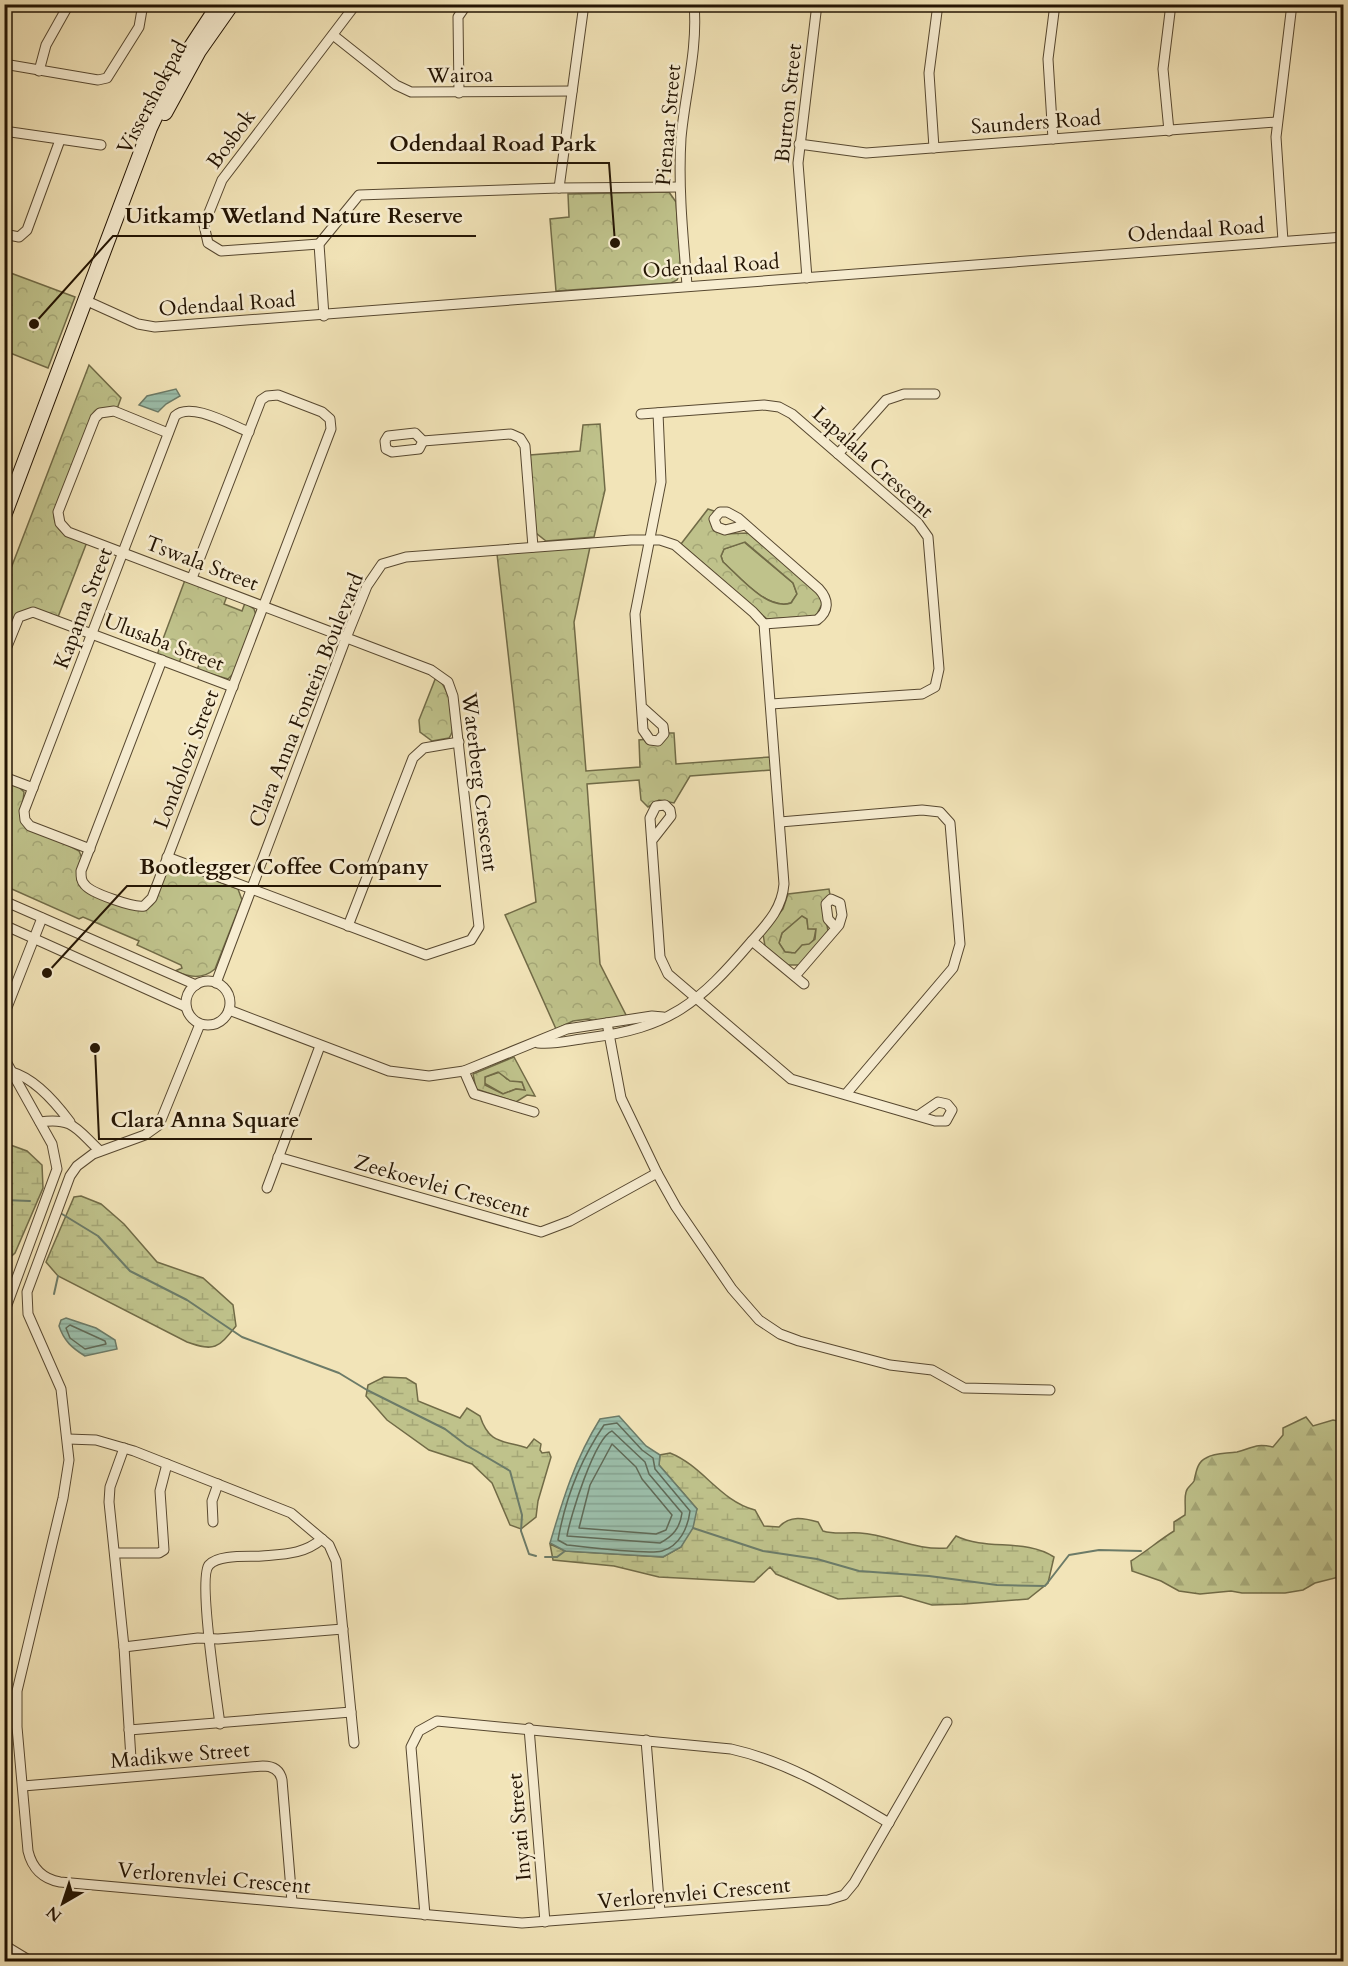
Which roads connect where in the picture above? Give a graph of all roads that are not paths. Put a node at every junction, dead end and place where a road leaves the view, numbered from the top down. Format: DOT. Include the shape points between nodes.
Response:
graph roads {
  1 [pos="69,4"];
  2 [pos="143,4"];
  3 [pos="356,4"];
  4 [pos="467,4"];
  5 [pos="584,4"];
  6 [pos="694,4"];
  7 [pos="817,4"];
  8 [pos="938,4"];
  9 [pos="1055,4"];
  10 [pos="1171,4"];
  11 [pos="1292,4"];
  12 [pos="222,7"];
  13 [pos="333,35"];
  14 [pos="4,64"];
  15 [pos="39,71"];
  16 [pos="572,91"];
  17 [pos="459,93"];
  18 [pos="1276,122"];
  19 [pos="1168,130"];
  20 [pos="4,131"];
  21 [pos="1053,139"];
  22 [pos="60,140"];
  23 [pos="799,144"];
  24 [pos="101,146"];
  25 [pos="934,148"];
  26 [pos="679,187"];
  27 [pos="559,188"];
  28 [pos="4,234"];
  29 [pos="1344,237"];
  30 [pos="1283,241"];
  31 [pos="319,244"];
  32 [pos="807,278"];
  33 [pos="687,285"];
  34 [pos="87,301"];
  35 [pos="324,315"];
  36 [pos="934,394"];
  37 [pos="658,413"];
  38 [pos="641,414"];
  39 [pos="249,432"];
  40 [pos="168,433"];
  41 [pos="423,441"];
  42 [pos="838,454"];
  43 [pos="4,516"];
  44 [pos="745,525"];
  45 [pos="651,538"];
  46 [pos="533,547"];
  47 [pos="123,552"];
  48 [pos="192,578"];
  49 [pos="264,606"];
  50 [pos="764,624"];
  51 [pos="92,634"];
  52 [pos="346,638"];
  53 [pos="4,654"];
  54 [pos="162,660"];
  55 [pos="233,687"];
  56 [pos="771,704"];
  57 [pos="643,708"];
  58 [pos="459,742"];
  59 [pos="4,777"];
  60 [pos="33,788"];
  61 [pos="780,822"];
  62 [pos="653,839"];
  63 [pos="90,849"];
  64 [pos="167,857"];
  65 [pos="251,889"];
  66 [pos="4,902"];
  67 [pos="42,918"];
  68 [pos="4,924"];
  69 [pos="348,926"];
  70 [pos="836,928"];
  71 [pos="34,938"];
  72 [pos="752,941"];
  73 [pos="795,976"];
  74 [pos="216,983"];
  75 [pos="804,984"];
  76 [pos="196,985"];
  77 [pos="698,999"];
  78 [pos="186,1007"];
  79 [pos="229,1010"];
  80 [pos="4,1015"];
  81 [pos="663,1017"];
  82 [pos="607,1023"];
  83 [pos="200,1024"];
  84 [pos="609,1035"];
  85 [pos="538,1043"];
  86 [pos="320,1046"];
  87 [pos="4,1058"];
  88 [pos="464,1071"];
  89 [pos="12,1072"];
  90 [pos="846,1094"];
  91 [pos="534,1112"];
  92 [pos="919,1115"];
  93 [pos="40,1122"];
  94 [pos="70,1122"];
  95 [pos="100,1151"];
  96 [pos="278,1157"];
  97 [pos="657,1173"];
  98 [pos="267,1188"];
  99 [pos="4,1313"];
  100 [pos="1050,1390"];
  101 [pos="68,1439"];
  102 [pos="124,1448"];
  103 [pos="167,1464"];
  104 [pos="218,1484"];
  105 [pos="213,1522"];
  106 [pos="322,1539"];
  107 [pos="116,1553"];
  108 [pos="342,1629"];
  109 [pos="210,1638"];
  110 [pos="124,1647"];
  111 [pos="351,1712"];
  112 [pos="947,1722"];
  113 [pos="220,1724"];
  114 [pos="529,1728"];
  115 [pos="129,1730"];
  116 [pos="646,1740"];
  117 [pos="354,1743"];
  118 [pos="131,1759"];
  119 [pos="23,1786"];
  120 [pos="889,1823"];
  121 [pos="292,1902"];
  122 [pos="660,1912"];
  123 [pos="425,1915"];
  124 [pos="545,1922"];
  125 [pos="4,1945"];
  126 [pos="32,1962"];
  1 -- 15 [label="street" via="46,45"];
  2 -- 15 [label="street" via="139,27 107,78"];
  3 -- 13 [label="street, Bosbok"];
  4 -- 17 [label="street" via="458,17"];
  5 -- 16 [label="street"];
  6 -- 26 [label="street, Pienaar Street" via="695,39 681,136"];
  7 -- 23 [label="street, Burton Street"];
  8 -- 25 [label="street" via="929,73"];
  9 -- 21 [label="street" via="1048,59"];
  10 -- 19 [label="street" via="1163,69"];
  11 -- 18 [label="street"];
  12 -- 34 [label="main road, Vissershokpad" via="192,44 166,90"];
  13 -- 17 [label="street, Wairoa" via="406,90 421,94"];
  13 -- 31 [label="street, Bosbok" via="225,174 204,230 208,243 221,251"];
  14 -- 15 [label="street"];
  16 -- 17 [label="street, Wairoa"];
  16 -- 27 [label="street"];
  18 -- 19 [label="street, Saunders Road"];
  18 -- 30 [label="street"];
  19 -- 21 [label="street, Saunders Road"];
  20 -- 22 [label="street"];
  21 -- 25 [label="street, Saunders Road"];
  22 -- 24 [label="street"];
  22 -- 28 [label="street" via="27,230 19,237"];
  23 -- 25 [label="street, Saunders Road" via="866,153"];
  23 -- 32 [label="street, Burton Street"];
  26 -- 27 [label="street"];
  26 -- 33 [label="street, Pienaar Street"];
  27 -- 31 [label="street" via="359,195"];
  29 -- 30 [label="street, Odendaal Road"];
  30 -- 32 [label="street, Odendaal Road"];
  31 -- 35 [label="street"];
  32 -- 33 [label="street, Odendaal Road"];
  33 -- 35 [label="street, Odendaal Road"];
  34 -- 35 [label="street, Odendaal Road" via="152,327"];
  34 -- 43 [label="main road, Vissershokpad"];
  36 -- 42 [label="street" via="904,394 886,400"];
  37 -- 38 [label="street, Lapalala Crescent"];
  37 -- 42 [label="street, Lapalala Crescent" via="774,405 792,414"];
  37 -- 45 [label="street" via="662,468"];
  39 -- 40 [label="street, Kapama Street" via="186,409 176,416"];
  39 -- 48 [label="street"];
  39 -- 49 [label="street, Londolozi Street" via="259,404 271,395 322,412 331,422"];
  40 -- 47 [label="street, Kapama Street"];
  40 -- 47 [label="street, Tswala Street" via="114,411 100,413 58,512 60,524 68,532"];
  41 -- 46 [label="street" via="511,434 522,440"];
  42 -- 56 [label="street, Lapalala Crescent" via="918,523 928,537 939,680 932,690 922,694"];
  44 -- 50 [label="street" via="826,599 825,610 817,620"];
  45 -- 46 [label="street, Clara Anna Fontein Boulevard"];
  45 -- 50 [label="street, Clara Anna Fontein Boulevard" via="665,540 681,550"];
  45 -- 57 [label="street" via="635,614"];
  46 -- 52 [label="street, Clara Anna Fontein Boulevard" via="404,557 382,564 367,586"];
  47 -- 48 [label="street, Tswala Street"];
  47 -- 51 [label="street, Kapama Street"];
  48 -- 49 [label="street, Tswala Street"];
  49 -- 52 [label="street, Tswala Street"];
  49 -- 55 [label="street, Londolozi Street"];
  50 -- 56 [label="street"];
  51 -- 53 [label="street, Ulusaba Street" via="29,612 17,620"];
  51 -- 54 [label="street, Ulusaba Street"];
  51 -- 60 [label="street, Kapama Street"];
  52 -- 58 [label="street, Waterberg Crescent" via="444,678 453,696"];
  52 -- 65 [label="street, Clara Anna Fontein Boulevard"];
  54 -- 55 [label="street, Ulusaba Street"];
  54 -- 63 [label="street, Londolozi Street"];
  55 -- 64 [label="street, Londolozi Street"];
  56 -- 61 [label="street"];
  58 -- 69 [label="street" via="424,747 413,758"];
  58 -- 69 [label="street, Waterberg Crescent" via="479,913 477,934 462,944 426,955"];
  59 -- 60 [label="street"];
  60 -- 63 [label="street, Kapama Street" via="24,811 27,823"];
  61 -- 72 [label="street" via="783,895 777,912"];
  61 -- 90 [label="street" via="922,810 940,812 950,823 960,944 956,963"];
  62 -- 77 [label="street" via="660,957 668,974"];
  63 -- 64 [label="street, Londolozi Street" via="81,871 85,886 135,907 150,901"];
  64 -- 65 [label="street, Waterberg Crescent"];
  65 -- 69 [label="street, Waterberg Crescent"];
  65 -- 74 [label="street, Clara Anna Fontein Boulevard"];
  66 -- 67 [label="street"];
  67 -- 71 [label="street"];
  67 -- 76 [label="street"];
  68 -- 71 [label="street"];
  70 -- 73 [label="street"];
  71 -- 78 [label="street"];
  71 -- 80 [label="street"];
  72 -- 73 [label="street"];
  72 -- 77 [label="street"];
  73 -- 75 [label="street"];
  74 -- 76 [label="street"];
  74 -- 79 [label="street" via="228,994"];
  76 -- 78 [label="street" via="188,994"];
  77 -- 81 [label="street"];
  77 -- 90 [label="street" via="786,1076"];
  78 -- 83 [label="street"];
  79 -- 83 [label="street" via="219,1022"];
  79 -- 86 [label="street"];
  81 -- 82 [label="street"];
  81 -- 84 [label="street" via="646,1027"];
  82 -- 84 [label="street"];
  82 -- 85 [label="street" via="567,1029"];
  83 -- 95 [label="street, Verlorenvlei Crescent" via="159,1125 145,1135"];
  84 -- 85 [label="street"];
  84 -- 97 [label="street" via="621,1098"];
  85 -- 88 [label="street"];
  86 -- 88 [label="street" via="410,1076"];
  86 -- 96 [label="street"];
  87 -- 89 [label="street"];
  88 -- 91 [label="street" via="474,1094"];
  89 -- 93 [label="street"];
  89 -- 94 [label="street" via="39,1088"];
  90 -- 92 [label="street"];
  93 -- 94 [label="street"];
  93 -- 99 [label="street" via="56,1156 57,1174"];
  94 -- 95 [label="street"];
  95 -- 101 [label="street, Verlorenvlei Crescent" via="81,1162 70,1176 26,1297 28,1314 61,1389"];
  96 -- 97 [label="street, Zeekoevlei Crescent" via="541,1232 570,1221"];
  96 -- 98 [label="street"];
  97 -- 100 [label="street" via="732,1289 759,1320 780,1334 890,1365 932,1370 964,1388"];
  101 -- 102 [label="street" via="96,1440"];
  101 -- 119 [label="street, Verlorenvlei Crescent" via="67,1479 17,1691"];
  102 -- 103 [label="street"];
  102 -- 107 [label="street" via="110,1487"];
  103 -- 104 [label="street"];
  103 -- 107 [label="street" via="160,1491 164,1550"];
  104 -- 105 [label="street" via="212,1501"];
  104 -- 106 [label="street" via="299,1517"];
  106 -- 108 [label="street" via="334,1552"];
  106 -- 109 [label="street" via="305,1551 210,1563 204,1578"];
  107 -- 110 [label="street"];
  108 -- 109 [label="street"];
  108 -- 111 [label="street"];
  109 -- 110 [label="street"];
  109 -- 113 [label="street"];
  110 -- 115 [label="street"];
  111 -- 113 [label="street"];
  111 -- 117 [label="street"];
  112 -- 120 [label="street, Verlorenvlei Crescent"];
  113 -- 115 [label="street"];
  114 -- 116 [label="street"];
  114 -- 123 [label="street" via="443,1720 424,1726 415,1736 410,1756"];
  114 -- 124 [label="street, Inyati Street"];
  115 -- 118 [label="street"];
  116 -- 120 [label="street" via="731,1749 773,1760"];
  116 -- 122 [label="street"];
  119 -- 121 [label="street, Verlorenvlei Crescent" via="29,1857 48,1878"];
  119 -- 121 [label="street, Madikwe Street" via="273,1767 282,1780"];
  120 -- 122 [label="street, Verlorenvlei Crescent" via="848,1892 837,1898"];
  121 -- 123 [label="street, Verlorenvlei Crescent"];
  122 -- 124 [label="street, Verlorenvlei Crescent"];
  123 -- 124 [label="street, Verlorenvlei Crescent"];
  125 -- 126 [label="street"];
}
